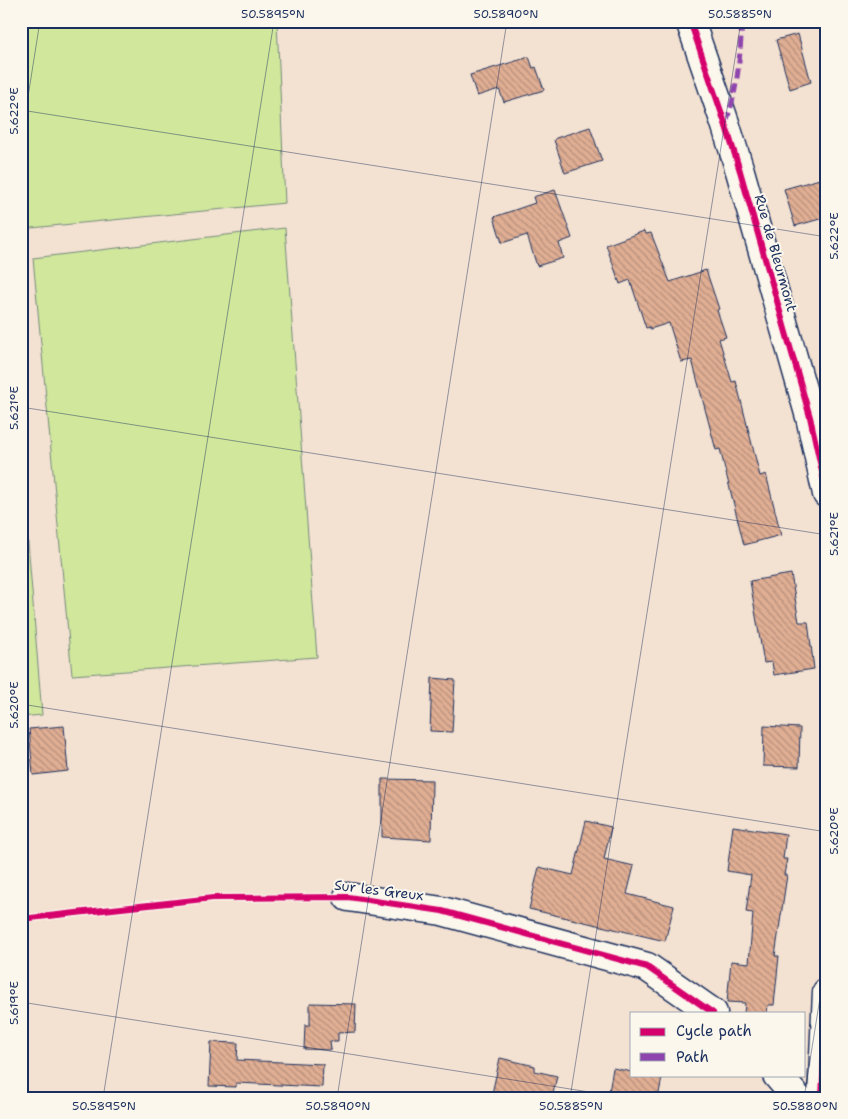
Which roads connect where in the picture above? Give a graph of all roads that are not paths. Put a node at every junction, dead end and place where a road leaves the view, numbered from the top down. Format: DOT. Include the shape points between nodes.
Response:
graph roads {
  1 [pos="690,21"];
  2 [pos="827,494"];
  3 [pos="348,896"];
  4 [pos="827,992"];
  5 [pos="712,1012"];
  6 [pos="778,1076"];
  7 [pos="797,1098"];
  8 [pos="822,1098"];
  1 -- 2 [label="street, Rue de Bleurmont" via="742,181 810,417"];
  3 -- 5 [label="street, Sur les Greux" via="442,910 647,967"];
  4 -- 8 [label="street"];
  6 -- 7 [label="street"];
}
